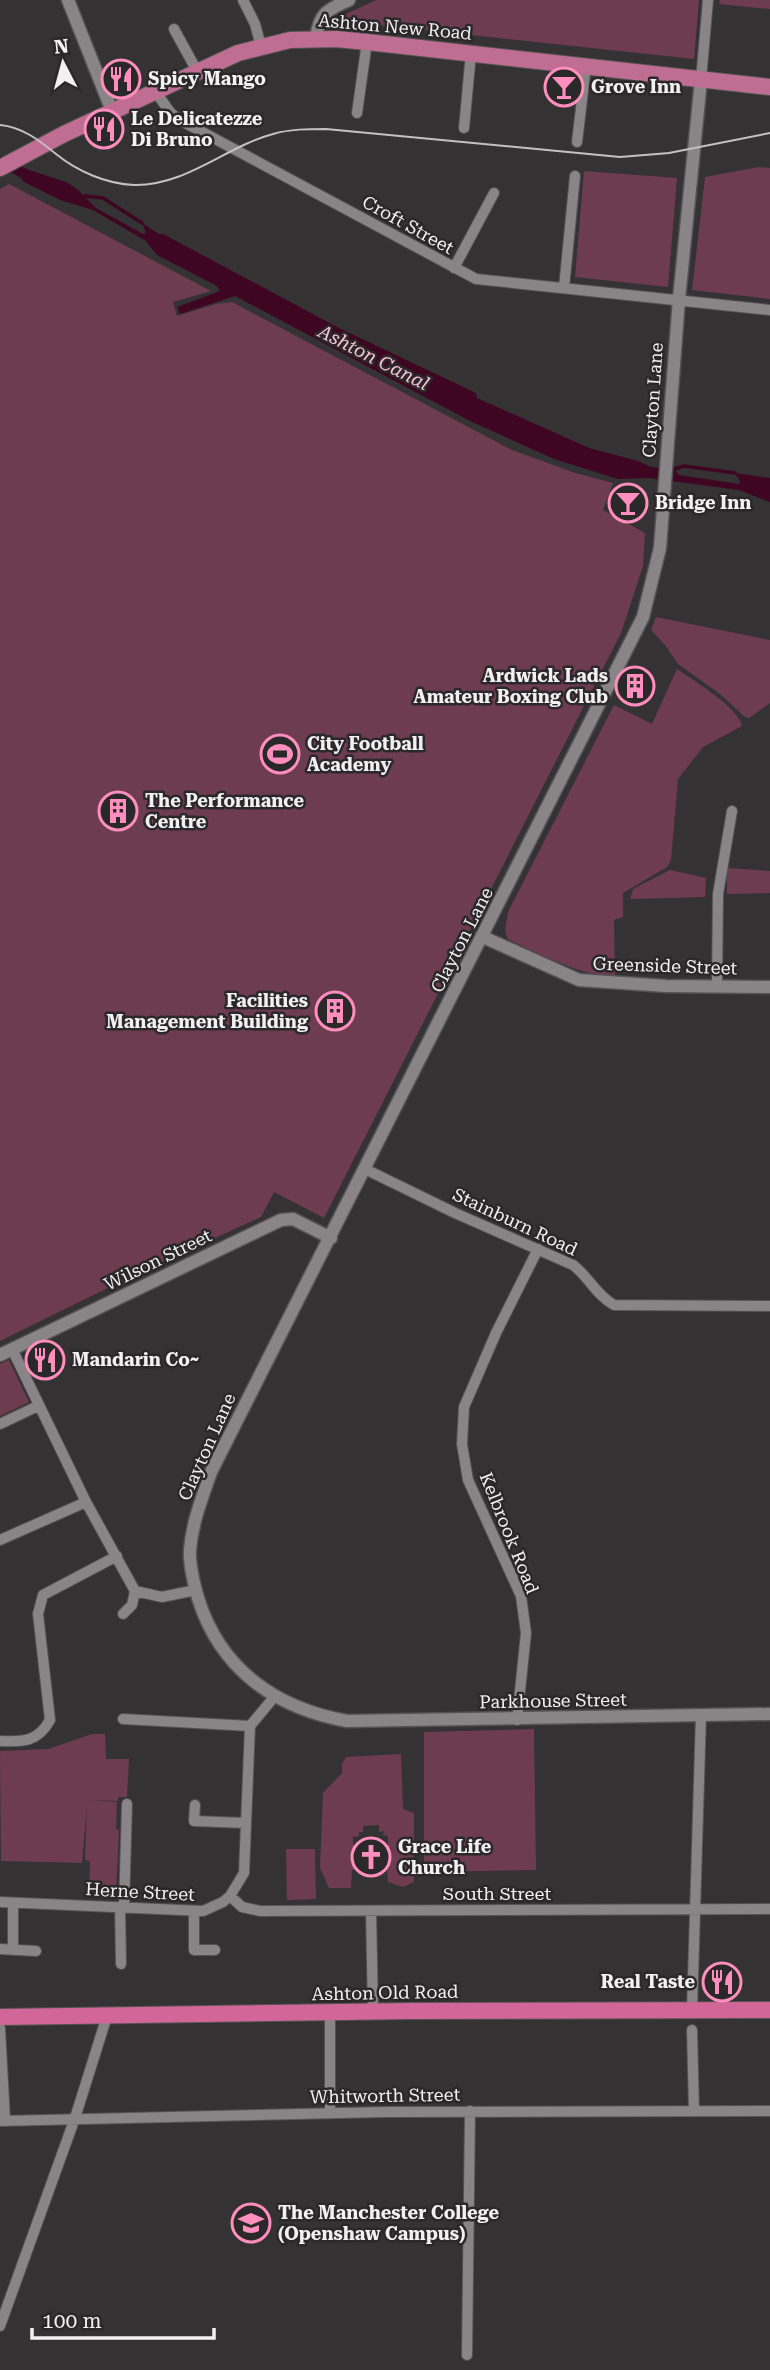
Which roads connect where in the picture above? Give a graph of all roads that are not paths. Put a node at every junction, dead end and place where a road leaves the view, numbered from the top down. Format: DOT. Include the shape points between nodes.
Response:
graph roads {
  1 [pos="68,0"];
  2 [pos="243,0"];
  3 [pos="349,0"];
  4 [pos="708,0"];
  5 [pos="174,29"];
  6 [pos="316,39"];
  7 [pos="367,42"];
  8 [pos="261,46"];
  9 [pos="471,54"];
  10 [pos="586,66"];
  11 [pos="197,71"];
  12 [pos="701,80"];
  13 [pos="770,87"];
  14 [pos="155,91"];
  15 [pos="112,111"];
  16 [pos="357,113"];
  17 [pos="464,128"];
  18 [pos="577,142"];
  19 [pos="0,168"];
  20 [pos="575,176"];
  21 [pos="494,193"];
  22 [pos="454,268"];
  23 [pos="564,288"];
  24 [pos="679,299"];
  25 [pos="770,310"];
  26 [pos="732,811"];
  27 [pos="483,937"];
  28 [pos="717,986"];
  29 [pos="770,988"];
  30 [pos="365,1169"];
  31 [pos="331,1238"];
  32 [pos="538,1248"];
  33 [pos="770,1306"];
  34 [pos="6,1352"];
  35 [pos="38,1406"];
  36 [pos="0,1424"];
  37 [pos="86,1502"];
  38 [pos="0,1540"];
  39 [pos="117,1556"];
  40 [pos="196,1590"];
  41 [pos="135,1591"];
  42 [pos="123,1614"];
  43 [pos="275,1696"];
  44 [pos="770,1714"];
  45 [pos="701,1715"];
  46 [pos="123,1719"];
  47 [pos="337,1719"];
  48 [pos="517,1720"];
  49 [pos="250,1726"];
  50 [pos="0,1741"];
  51 [pos="127,1804"];
  52 [pos="195,1805"];
  53 [pos="246,1824"];
  54 [pos="230,1896"];
  55 [pos="0,1902"];
  56 [pos="13,1903"];
  57 [pos="122,1908"];
  58 [pos="770,1909"];
  59 [pos="694,1910"];
  60 [pos="194,1911"];
  61 [pos="371,1911"];
  62 [pos="0,1949"];
  63 [pos="13,1950"];
  64 [pos="215,1950"];
  65 [pos="36,1951"];
  66 [pos="121,1964"];
  67 [pos="770,2010"];
  68 [pos="692,2011"];
  69 [pos="373,2012"];
  70 [pos="330,2013"];
  71 [pos="107,2016"];
  72 [pos="0,2017"];
  73 [pos="0,2028"];
  74 [pos="692,2030"];
  75 [pos="470,2111"];
  76 [pos="694,2111"];
  77 [pos="770,2111"];
  78 [pos="330,2113"];
  79 [pos="75,2118"];
  80 [pos="3,2120"];
  81 [pos="0,2326"];
  82 [pos="467,2355"];
  1 -- 15 [label="street"];
  2 -- 8 [label="street"];
  3 -- 6 [label="street" via="325,12"];
  4 -- 12 [label="street"];
  5 -- 11 [label="street"];
  6 -- 7 [label="main road, Ashton New Road"];
  6 -- 8 [label="main road, Ashton New Road"];
  7 -- 9 [label="main road, Ashton New Road"];
  7 -- 16 [label="street"];
  8 -- 11 [label="main road, Ashton New Road"];
  9 -- 10 [label="main road, Ashton New Road"];
  9 -- 17 [label="street"];
  10 -- 12 [label="main road, Ashton New Road"];
  10 -- 18 [label="street"];
  11 -- 14 [label="main road, Ashton New Road"];
  12 -- 13 [label="main road, Ashton New Road"];
  12 -- 24 [label="street, Clayton Lane"];
  14 -- 15 [label="main road, Ashton New Road"];
  14 -- 22 [label="street, Croft Street" via="178,119"];
  15 -- 19 [label="main road, Ashton New Road"];
  20 -- 23 [label="street"];
  21 -- 22 [label="street"];
  22 -- 23 [label="street, Croft Street" via="482,281"];
  23 -- 24 [label="street, Croft Street"];
  24 -- 25 [label="street, Croft Street"];
  24 -- 27 [label="street, Clayton Lane" via="660,548 643,617"];
  26 -- 28 [label="street" via="718,894"];
  27 -- 28 [label="street, Greenside Street" via="579,980"];
  27 -- 30 [label="street, Clayton Lane"];
  28 -- 29 [label="street, Greenside Street"];
  30 -- 31 [label="street, Clayton Lane"];
  30 -- 32 [label="street, Stainburn Road"];
  31 -- 34 [label="street, Wilson Street" via="293,1219 281,1220"];
  31 -- 40 [label="street, Clayton Lane" via="211,1472 195,1518 190,1553"];
  32 -- 33 [label="street, Stainburn Road" via="584,1273 601,1298 614,1305"];
  32 -- 48 [label="street, Kelbrook Road" via="464,1407 462,1444 468,1480 521,1596 526,1633"];
  34 -- 35 [label="street"];
  35 -- 36 [label="street"];
  35 -- 37 [label="street"];
  37 -- 38 [label="street"];
  37 -- 39 [label="street"];
  39 -- 41 [label="street"];
  39 -- 50 [label="street" via="43,1595 38,1614 50,1720 37,1737 25,1742"];
  40 -- 41 [label="street" via="162,1597"];
  40 -- 43 [label="street, Clayton Lane" via="204,1616 225,1652 256,1684"];
  41 -- 42 [label="street" via="132,1605"];
  43 -- 47 [label="street, Clayton Lane" via="305,1711"];
  43 -- 49 [label="street"];
  44 -- 45 [label="street, Parkhouse Street"];
  45 -- 48 [label="street, Parkhouse Street"];
  45 -- 59 [label="street"];
  46 -- 49 [label="street"];
  47 -- 48 [label="street, Parkhouse Street"];
  49 -- 53 [label="street"];
  51 -- 57 [label="street"];
  52 -- 53 [label="street" via="194,1821"];
  53 -- 54 [label="street" via="244,1873"];
  54 -- 60 [label="street, Herne Street" via="213,1908"];
  54 -- 61 [label="street, South Street" via="250,1910"];
  55 -- 56 [label="street, Herne Street"];
  56 -- 57 [label="street, Herne Street"];
  56 -- 63 [label="street"];
  57 -- 60 [label="street, Herne Street"];
  57 -- 66 [label="street"];
  58 -- 59 [label="street, South Street"];
  59 -- 61 [label="street, South Street"];
  59 -- 68 [label="street"];
  60 -- 64 [label="street" via="194,1950"];
  61 -- 69 [label="street"];
  62 -- 63 [label="street"];
  63 -- 65 [label="street"];
  67 -- 68 [label="highway, Ashton Old Road"];
  68 -- 69 [label="highway, Ashton Old Road"];
  69 -- 70 [label="highway, Ashton Old Road"];
  70 -- 71 [label="highway, Ashton Old Road"];
  70 -- 78 [label="street"];
  71 -- 72 [label="highway, Ashton Old Road"];
  71 -- 79 [label="street"];
  73 -- 80 [label="street"];
  74 -- 76 [label="street"];
  75 -- 76 [label="street, Whitworth Street"];
  75 -- 78 [label="street, Whitworth Street"];
  75 -- 82 [label="street"];
  76 -- 77 [label="street, Whitworth Street"];
  78 -- 79 [label="street, Whitworth Street"];
  79 -- 80 [label="street, Whitworth Street"];
  79 -- 81 [label="street"];
}
